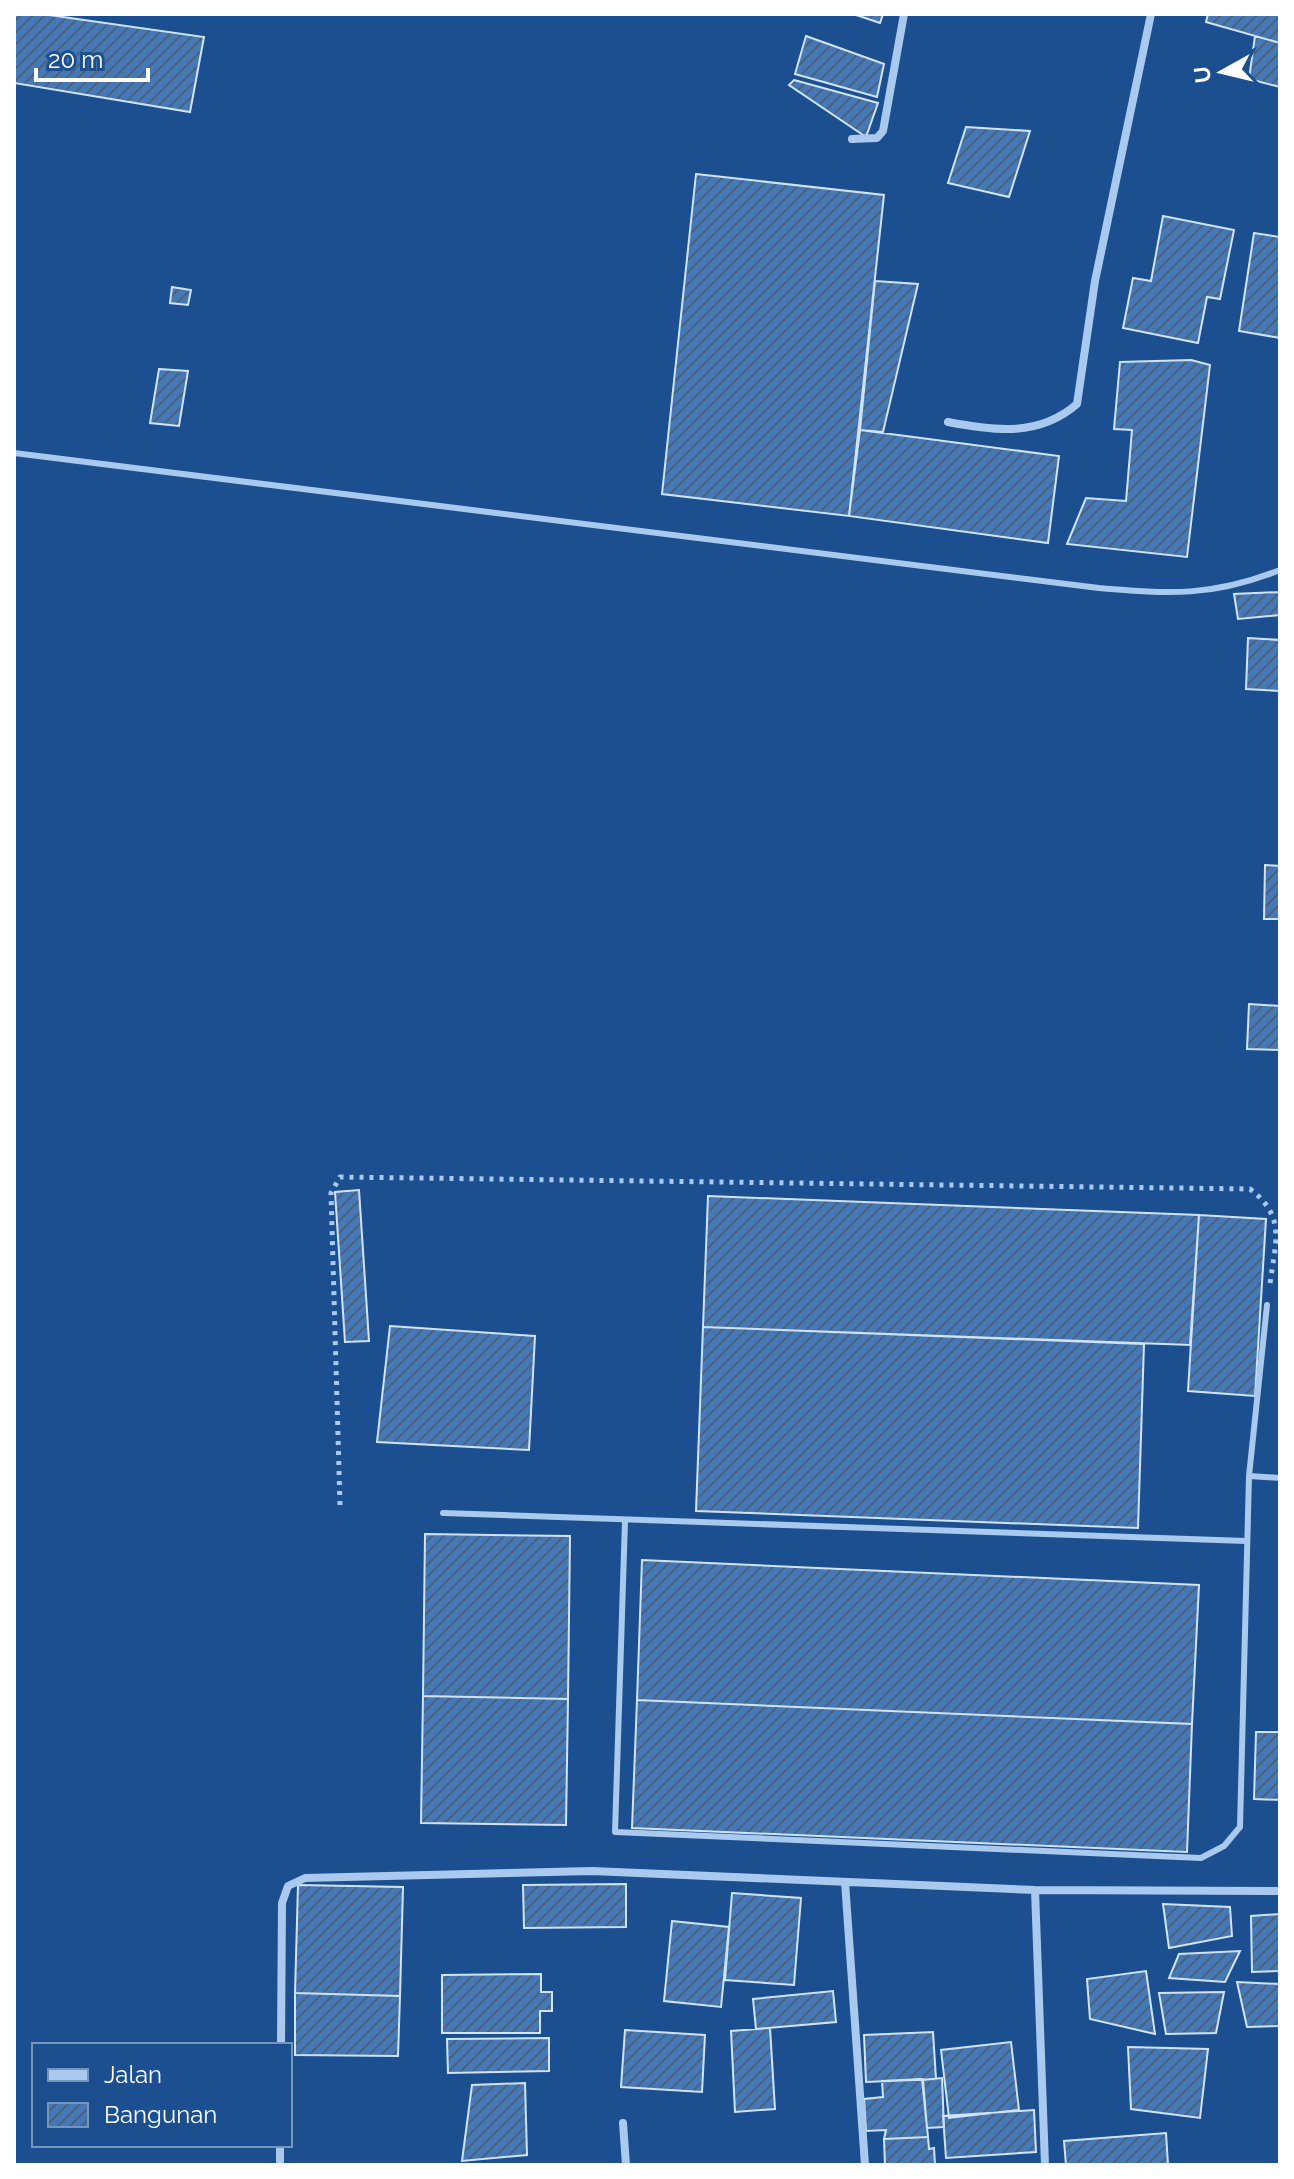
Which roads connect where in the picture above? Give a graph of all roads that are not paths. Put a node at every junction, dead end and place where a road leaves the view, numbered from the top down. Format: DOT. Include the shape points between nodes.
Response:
graph roads {
  1 [pos="904,14"];
  2 [pos="1151,14"];
  3 [pos="852,139"];
  4 [pos="948,422"];
  5 [pos="14,453"];
  6 [pos="1280,570"];
  7 [pos="1267,1305"];
  8 [pos="1249,1476"];
  9 [pos="1280,1478"];
  10 [pos="443,1513"];
  11 [pos="625,1521"];
  12 [pos="1246,1541"];
  13 [pos="845,1882"];
  14 [pos="1035,1890"];
  15 [pos="1280,1891"];
  16 [pos="281,2043"];
  17 [pos="623,2123"];
  18 [pos="626,2165"];
  19 [pos="865,2165"];
  20 [pos="1045,2165"];
  1 -- 3 [label="street" via="883,131 877,138"];
  2 -- 4 [label="street" via="1095,281 1077,404 1038,427 1009,430"];
  5 -- 6 [label="lane" via="1099,588 1212,592"];
  7 -- 8 [label="lane"];
  8 -- 9 [label="lane"];
  8 -- 12 [label="lane"];
  10 -- 11 [label="lane"];
  11 -- 12 [label="lane"];
  11 -- 12 [label="lane" via="615,1832 1201,1858 1224,1846 1240,1827"];
  13 -- 14 [label="street"];
  13 -- 16 [label="street" via="592,1871 305,1878 288,1886 282,1903"];
  13 -- 19 [label="street"];
  14 -- 15 [label="street"];
  14 -- 20 [label="street"];
  17 -- 18 [label="street"];
}
